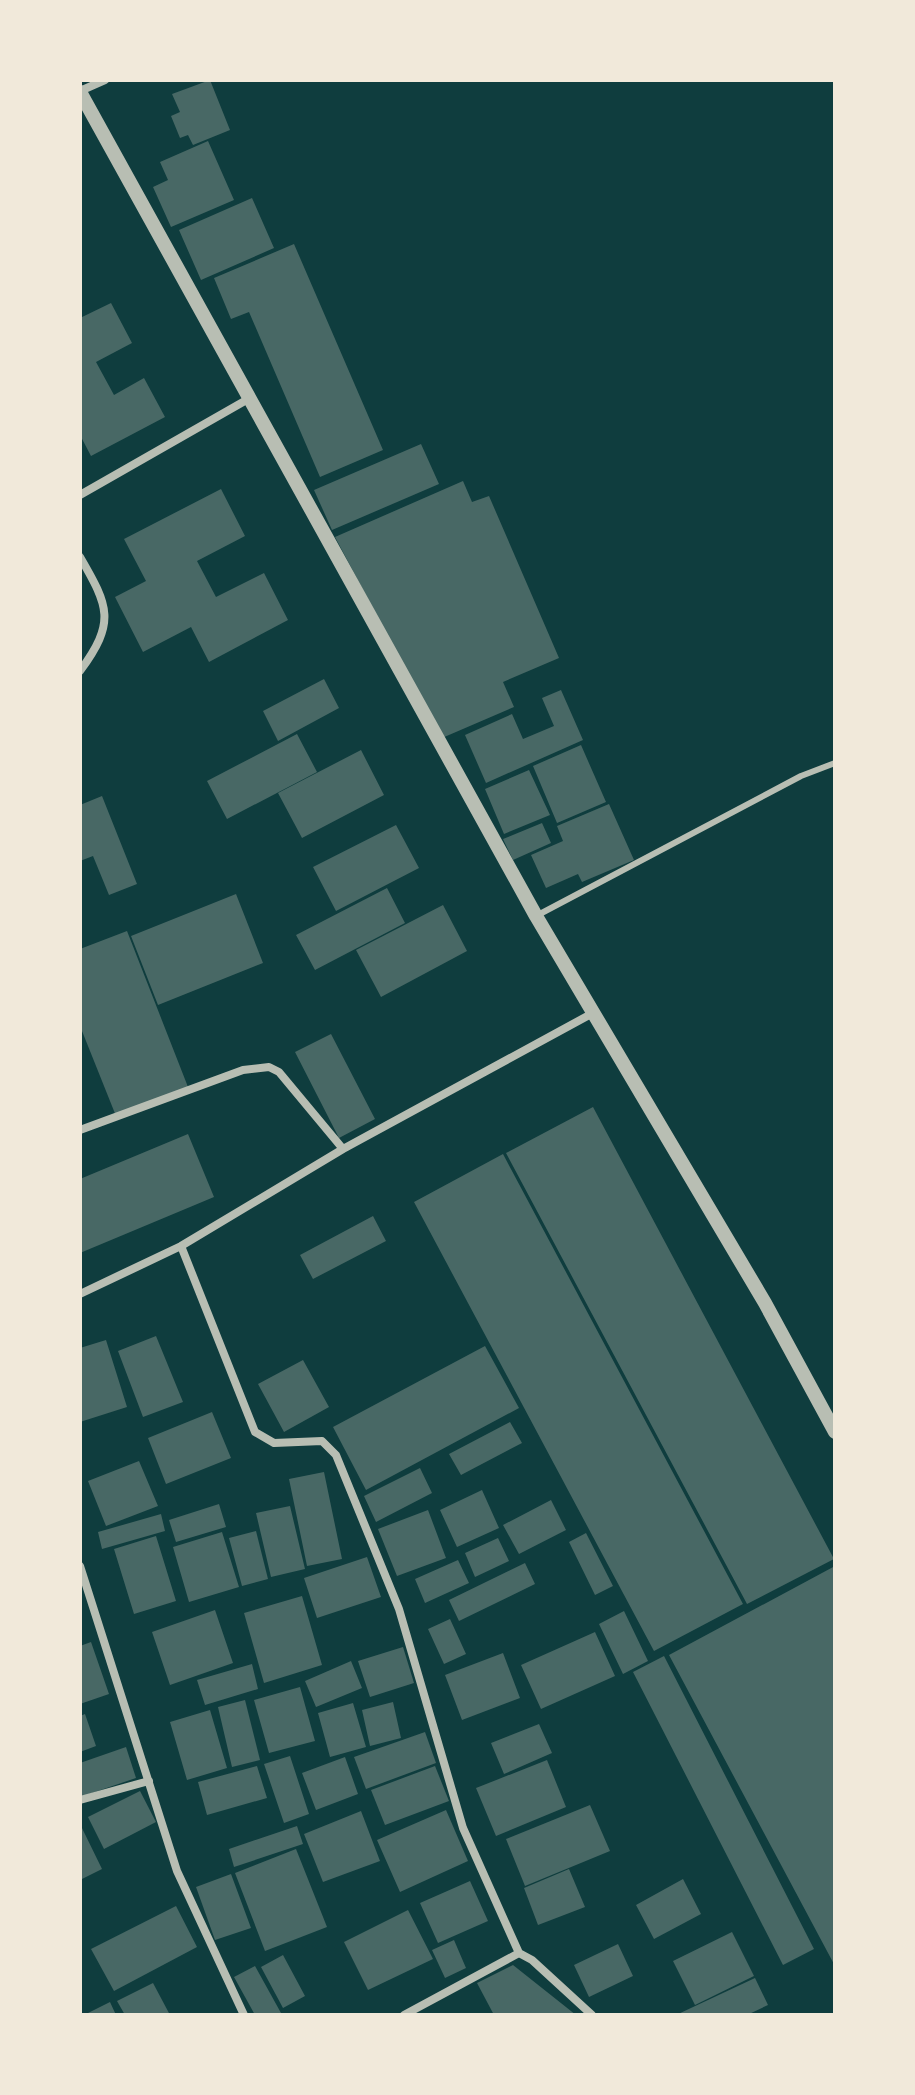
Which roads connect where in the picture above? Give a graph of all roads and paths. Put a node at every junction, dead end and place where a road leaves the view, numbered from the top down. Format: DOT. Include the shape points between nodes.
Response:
graph roads {
  1 [pos="105,80"];
  2 [pos="80,91"];
  3 [pos="250,397"];
  4 [pos="80,495"];
  5 [pos="80,557"];
  6 [pos="80,671"];
  7 [pos="835,763"];
  8 [pos="536,916"];
  9 [pos="593,1013"];
  10 [pos="80,1130"];
  11 [pos="343,1149"];
  12 [pos="181,1246"];
  13 [pos="80,1294"];
  14 [pos="835,1432"];
  15 [pos="80,1566"];
  16 [pos="149,1781"];
  17 [pos="80,1800"];
  18 [pos="519,1953"];
  19 [pos="244,2015"];
  20 [pos="404,2015"];
  21 [pos="592,2015"];
  1 -- 2 [label="street"];
  2 -- 3 [label="street"];
  3 -- 4 [label="street"];
  3 -- 8 [label="street"];
  5 -- 6 [label="street" via="108,616 102,639"];
  7 -- 8 [label="lane"];
  8 -- 9 [label="street"];
  9 -- 11 [label="street"];
  9 -- 14 [label="street"];
  10 -- 11 [label="street" via="243,1070 269,1067 279,1072"];
  11 -- 12 [label="street"];
  12 -- 13 [label="street"];
  12 -- 18 [label="street" via="255,1432 274,1443 322,1441 336,1455 399,1609 463,1828"];
  15 -- 16 [label="street"];
  16 -- 17 [label="street"];
  16 -- 19 [label="street" via="177,1871"];
  18 -- 20 [label="street"];
  18 -- 21 [label="street"];
}
